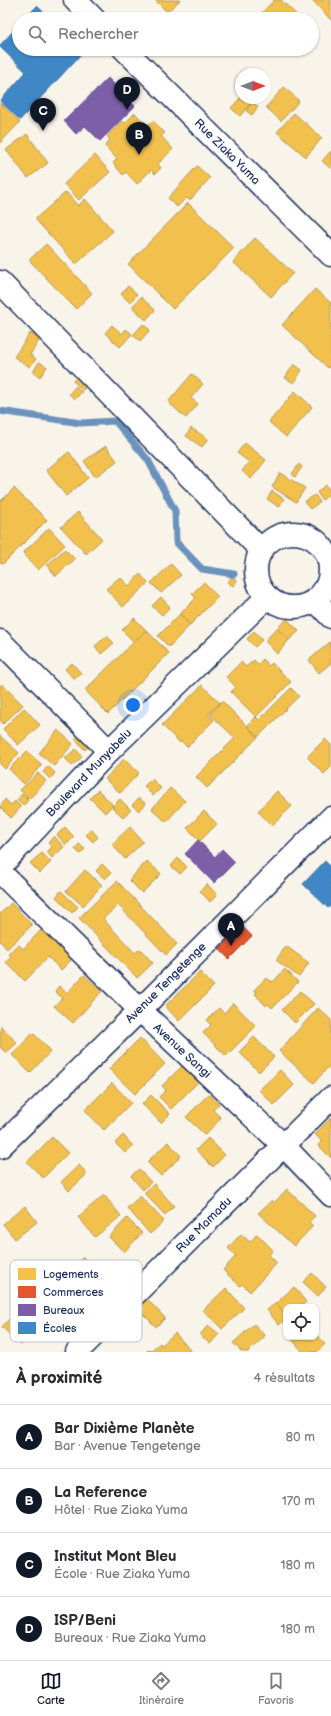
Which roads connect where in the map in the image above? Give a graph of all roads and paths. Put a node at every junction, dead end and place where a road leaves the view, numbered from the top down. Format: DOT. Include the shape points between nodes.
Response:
graph roads {
  1 [pos="75,0"];
  2 [pos="87,12"];
  3 [pos="131,56"];
  4 [pos="331,255"];
  5 [pos="0,282"];
  6 [pos="325,536"];
  7 [pos="261,550"];
  8 [pos="267,597"];
  9 [pos="315,600"];
  10 [pos="331,617"];
  11 [pos="0,641"];
  12 [pos="109,750"];
  13 [pos="331,818"];
  14 [pos="0,867"];
  15 [pos="0,872"];
  16 [pos="140,1010"];
  17 [pos="331,1098"];
  18 [pos="284,1146"];
  19 [pos="0,1147"];
  20 [pos="331,1196"];
  21 [pos="142,1287"];
  22 [pos="87,1342"];
  23 [pos="77,1352"];
  1 -- 2 [label="street"];
  3 -- 4 [label="street, Rue Ziaka Yuma"];
  5 -- 7 [label="street"];
  6 -- 7 [label="street" via="288,532 272,538"];
  6 -- 9 [label="street" via="330,572 326,588"];
  7 -- 8 [label="street" via="256,562 256,575"];
  8 -- 9 [label="street" via="291,608"];
  8 -- 12 [label="street, Boulevard Munyabelu"];
  9 -- 10 [label="street"];
  11 -- 12 [label="street"];
  12 -- 14 [label="street, Boulevard Munyabelu"];
  13 -- 16 [label="street, Avenue Tengetenge"];
  15 -- 16 [label="street, Avenue Sangi"];
  16 -- 18 [label="street, Avenue Sangi"];
  16 -- 19 [label="street, Avenue Tengetenge"];
  17 -- 18 [label="street, Rue Mamadu"];
  18 -- 20 [label="street, Avenue Sangi"];
  18 -- 21 [label="street, Rue Mamadu"];
  22 -- 23 [label="street, Rue Mamadu"];
}
